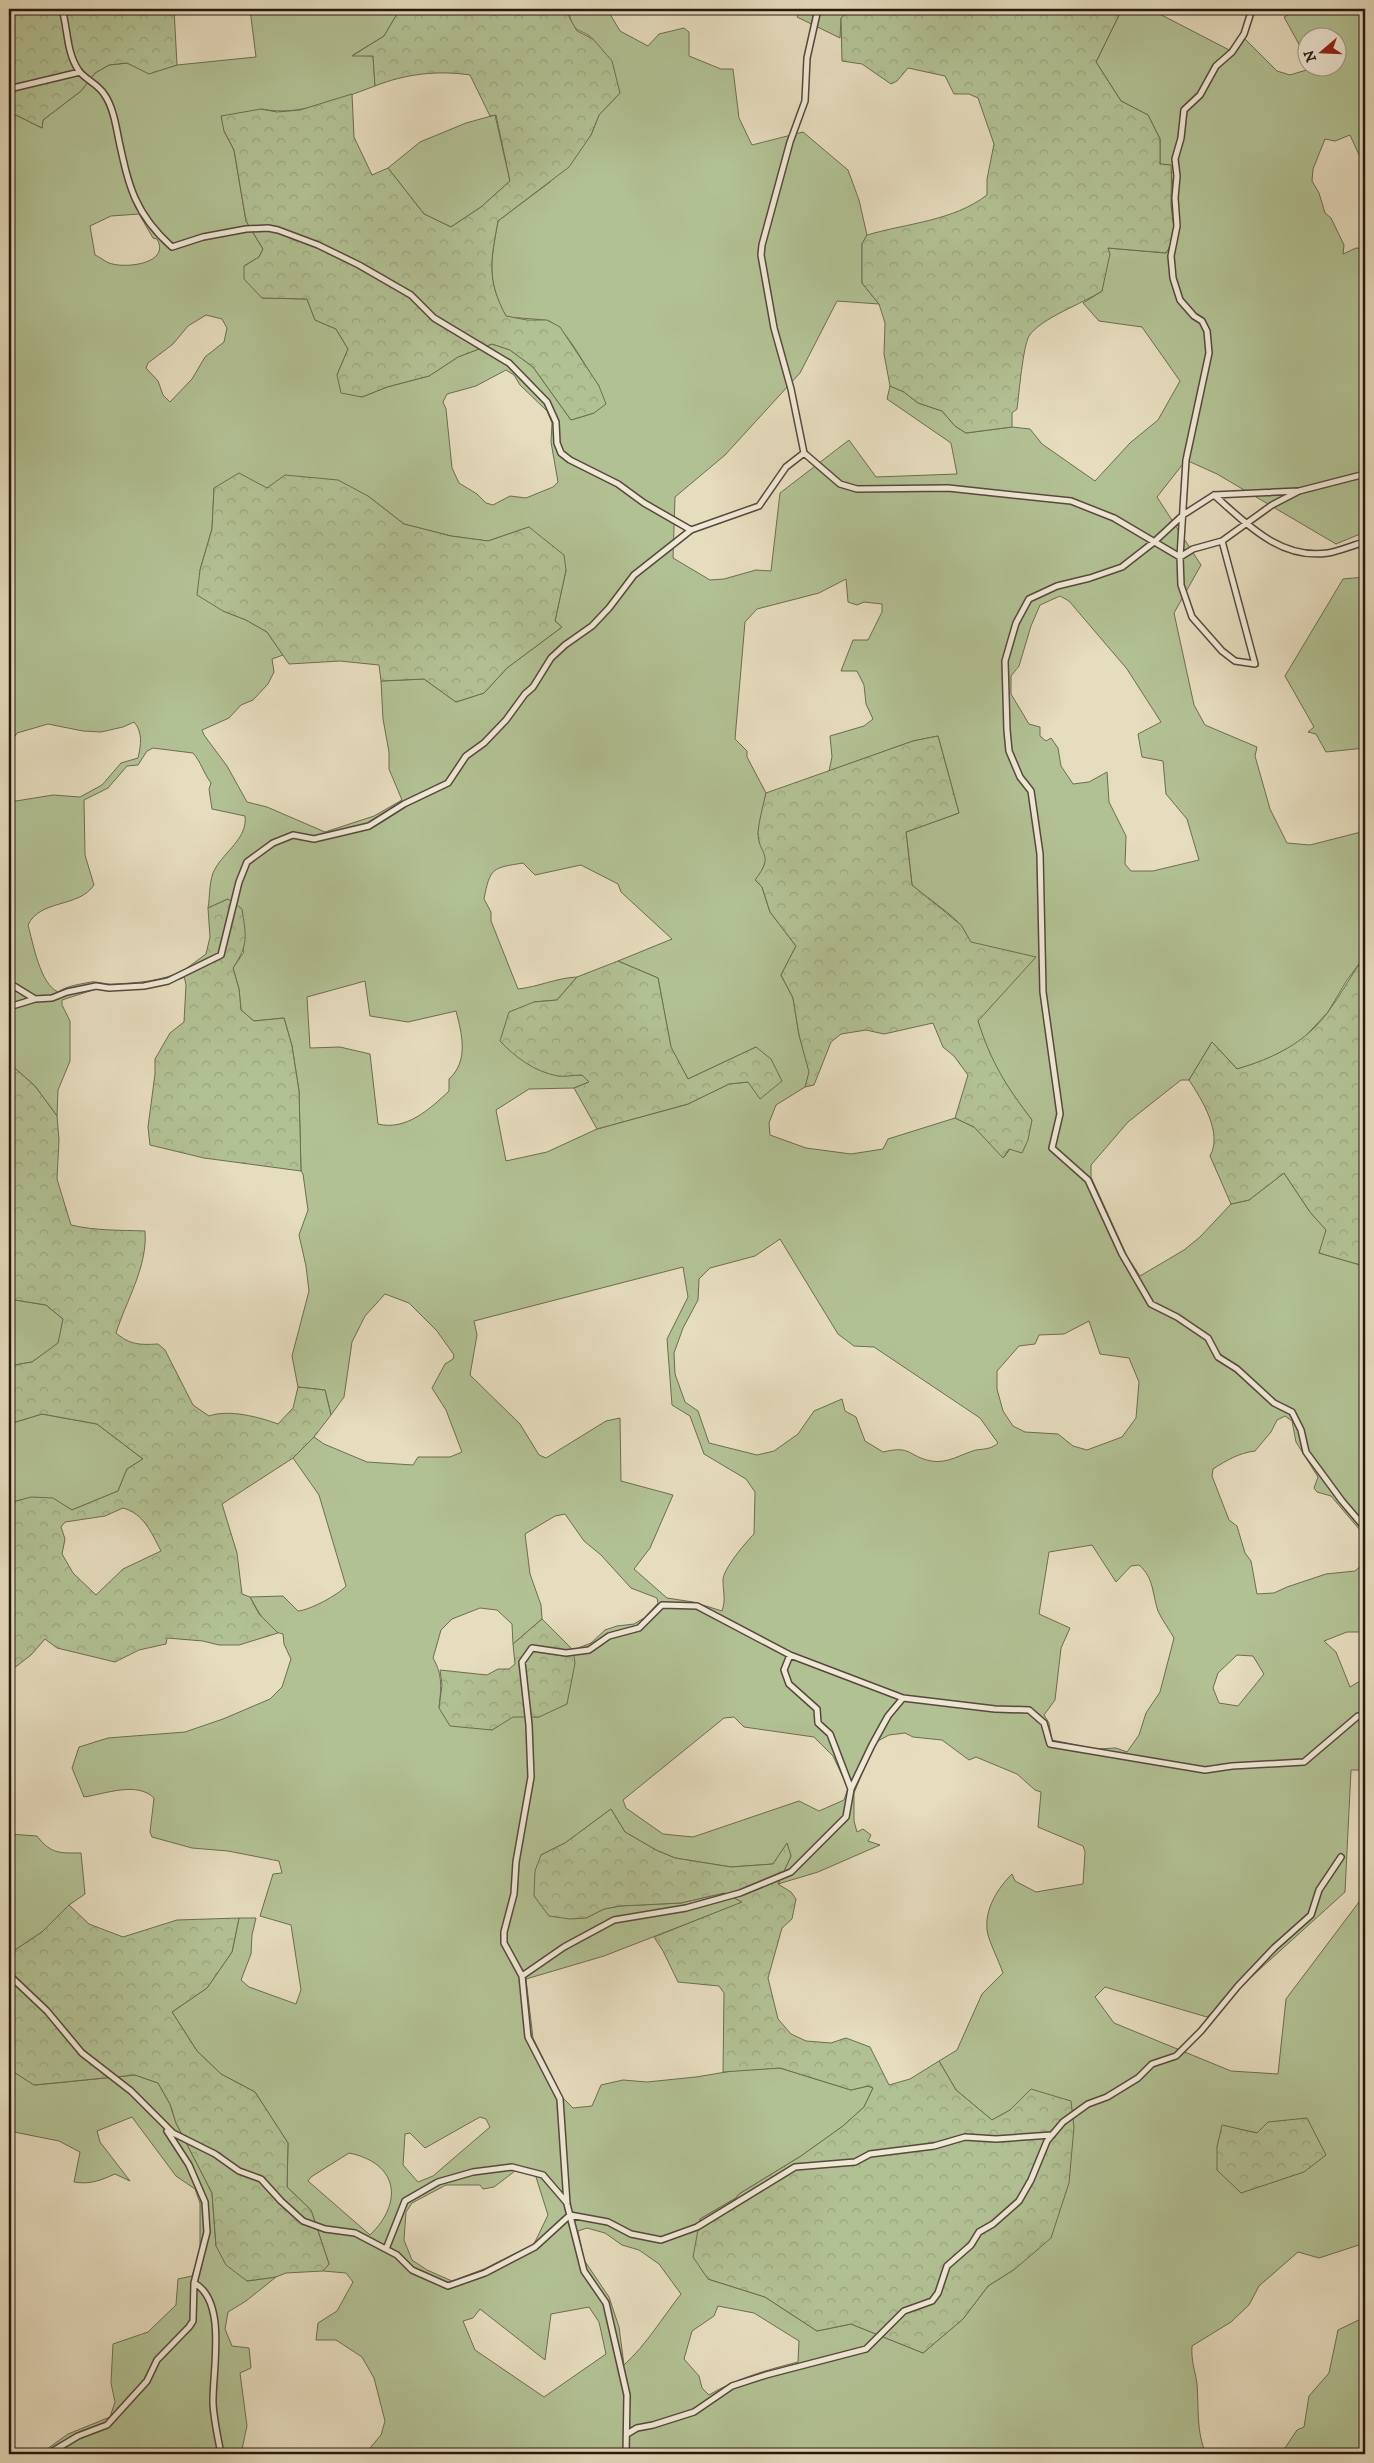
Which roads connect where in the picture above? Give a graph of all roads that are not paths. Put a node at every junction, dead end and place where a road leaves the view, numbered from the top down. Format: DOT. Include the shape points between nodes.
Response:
graph roads {
  1 [pos="62,9"];
  2 [pos="818,9"];
  3 [pos="1252,9"];
  4 [pos="80,72"];
  5 [pos="9,89"];
  6 [pos="804,453"];
  7 [pos="1365,474"];
  8 [pos="1299,491"];
  9 [pos="1214,495"];
  10 [pos="1183,515"];
  11 [pos="1246,522"];
  12 [pos="691,530"];
  13 [pos="1222,541"];
  14 [pos="1154,542"];
  15 [pos="1365,542"];
  16 [pos="1180,557"];
  17 [pos="9,983"];
  18 [pos="35,998"];
  19 [pos="9,1007"];
  20 [pos="1365,1528"];
  21 [pos="790,1654"];
  22 [pos="903,1698"];
  23 [pos="1365,1716"];
  24 [pos="851,1789"];
  25 [pos="1341,1857"];
  26 [pos="9,1975"];
  27 [pos="522,1976"];
  28 [pos="163,2124"];
  29 [pos="1052,2135"];
  30 [pos="567,2204"];
  31 [pos="570,2215"];
  32 [pos="386,2249"];
  33 [pos="194,2283"];
  34 [pos="627,2434"];
  35 [pos="48,2454"];
  36 [pos="221,2454"];
  37 [pos="626,2454"];
  1 -- 4 [label="street" via="68,43"];
  2 -- 6 [label="street" via="807,58 805,101 790,142 761,255 774,328"];
  3 -- 10 [label="street" via="1244,34 1232,52 1216,66 1200,95 1184,110 1175,159 1177,226 1171,256 1173,278 1180,300 1202,321 1207,331 1209,353 1186,460"];
  4 -- 5 [label="street"];
  4 -- 12 [label="street" via="104,93 116,123 126,175 137,206 156,233 172,247 203,237 268,228 318,245 359,265 411,295 434,318 509,363 547,402 556,422 561,453"];
  6 -- 12 [label="street" via="786,468 759,506"];
  6 -- 14 [label="street" via="840,484 856,488 948,488 1070,501 1114,518"];
  7 -- 8 [label="street"];
  8 -- 9 [label="street"];
  8 -- 11 [label="street"];
  9 -- 10 [label="street"];
  9 -- 11 [label="street"];
  10 -- 14 [label="street"];
  10 -- 16 [label="street"];
  11 -- 13 [label="street"];
  11 -- 15 [label="street" via="1260,536 1294,552 1328,553"];
  12 -- 18 [label="street" via="634,576 592,626 551,658 506,720 466,756 448,783 404,804 369,826 314,839 293,835 273,843 246,862 221,955 168,981 144,986 96,986 52,998"];
  13 -- 16 [label="street" via="1193,549"];
  13 -- 16 [label="street" via="1255,664 1236,661 1229,656 1192,617 1181,585"];
  14 -- 16 [label="street"];
  14 -- 20 [label="street" via="1122,567 1057,586 1029,599 1016,623 1005,660 1009,751 1020,777 1031,791 1040,854 1043,992 1060,1114 1052,1148 1088,1180 1122,1254 1151,1304 1208,1338 1218,1357 1237,1369 1274,1403 1292,1412 1301,1430 1306,1452"];
  17 -- 18 [label="street"];
  18 -- 19 [label="street"];
  21 -- 22 [label="street"];
  21 -- 24 [label="street" via="784,1670 789,1684 817,1709 818,1723 830,1734"];
  21 -- 27 [label="street" via="697,1606 662,1605 639,1628 609,1636 589,1650 566,1653 532,1648 522,1662 532,1777 516,1862 514,1894 504,1932 504,1943"];
  22 -- 23 [label="street" via="1029,1710 1044,1723 1050,1744 1205,1770 1304,1762 1358,1716"];
  22 -- 24 [label="street" via="888,1716"];
  24 -- 27 [label="street" via="846,1817 792,1872 740,1893 686,1908 614,1920 564,1947"];
  25 -- 29 [label="street" via="1319,1890 1311,1915 1274,1948 1176,2056 1152,2064 1138,2078 1107,2097 1088,2104 1063,2122"];
  26 -- 28 [label="street" via="47,2011 82,2053 131,2091"];
  27 -- 30 [label="street" via="528,2036 560,2099"];
  28 -- 32 [label="street" via="239,2171 261,2180 303,2222 355,2233"];
  28 -- 33 [label="street" via="189,2165 205,2202 207,2232"];
  29 -- 31 [label="street" via="996,2139 965,2137 934,2146 870,2154 854,2162 795,2167 696,2228 661,2240 632,2234 608,2222"];
  29 -- 34 [label="street" via="1046,2141 1019,2201 979,2232 971,2245 947,2266 932,2301 904,2311 866,2349 766,2374 732,2386 694,2412 637,2428"];
  30 -- 31 [label="street"];
  30 -- 32 [label="street" via="543,2174 512,2167 473,2172 438,2182 405,2201"];
  31 -- 32 [label="street" via="535,2247 485,2273 448,2286 412,2270"];
  31 -- 34 [label="street" via="584,2270 606,2303 616,2340 627,2395"];
  33 -- 35 [label="street" via="190,2328 157,2360 148,2381 107,2425 78,2436"];
  33 -- 36 [label="street" via="207,2295 216,2323 213,2405"];
  34 -- 37 [label="street"];
}
